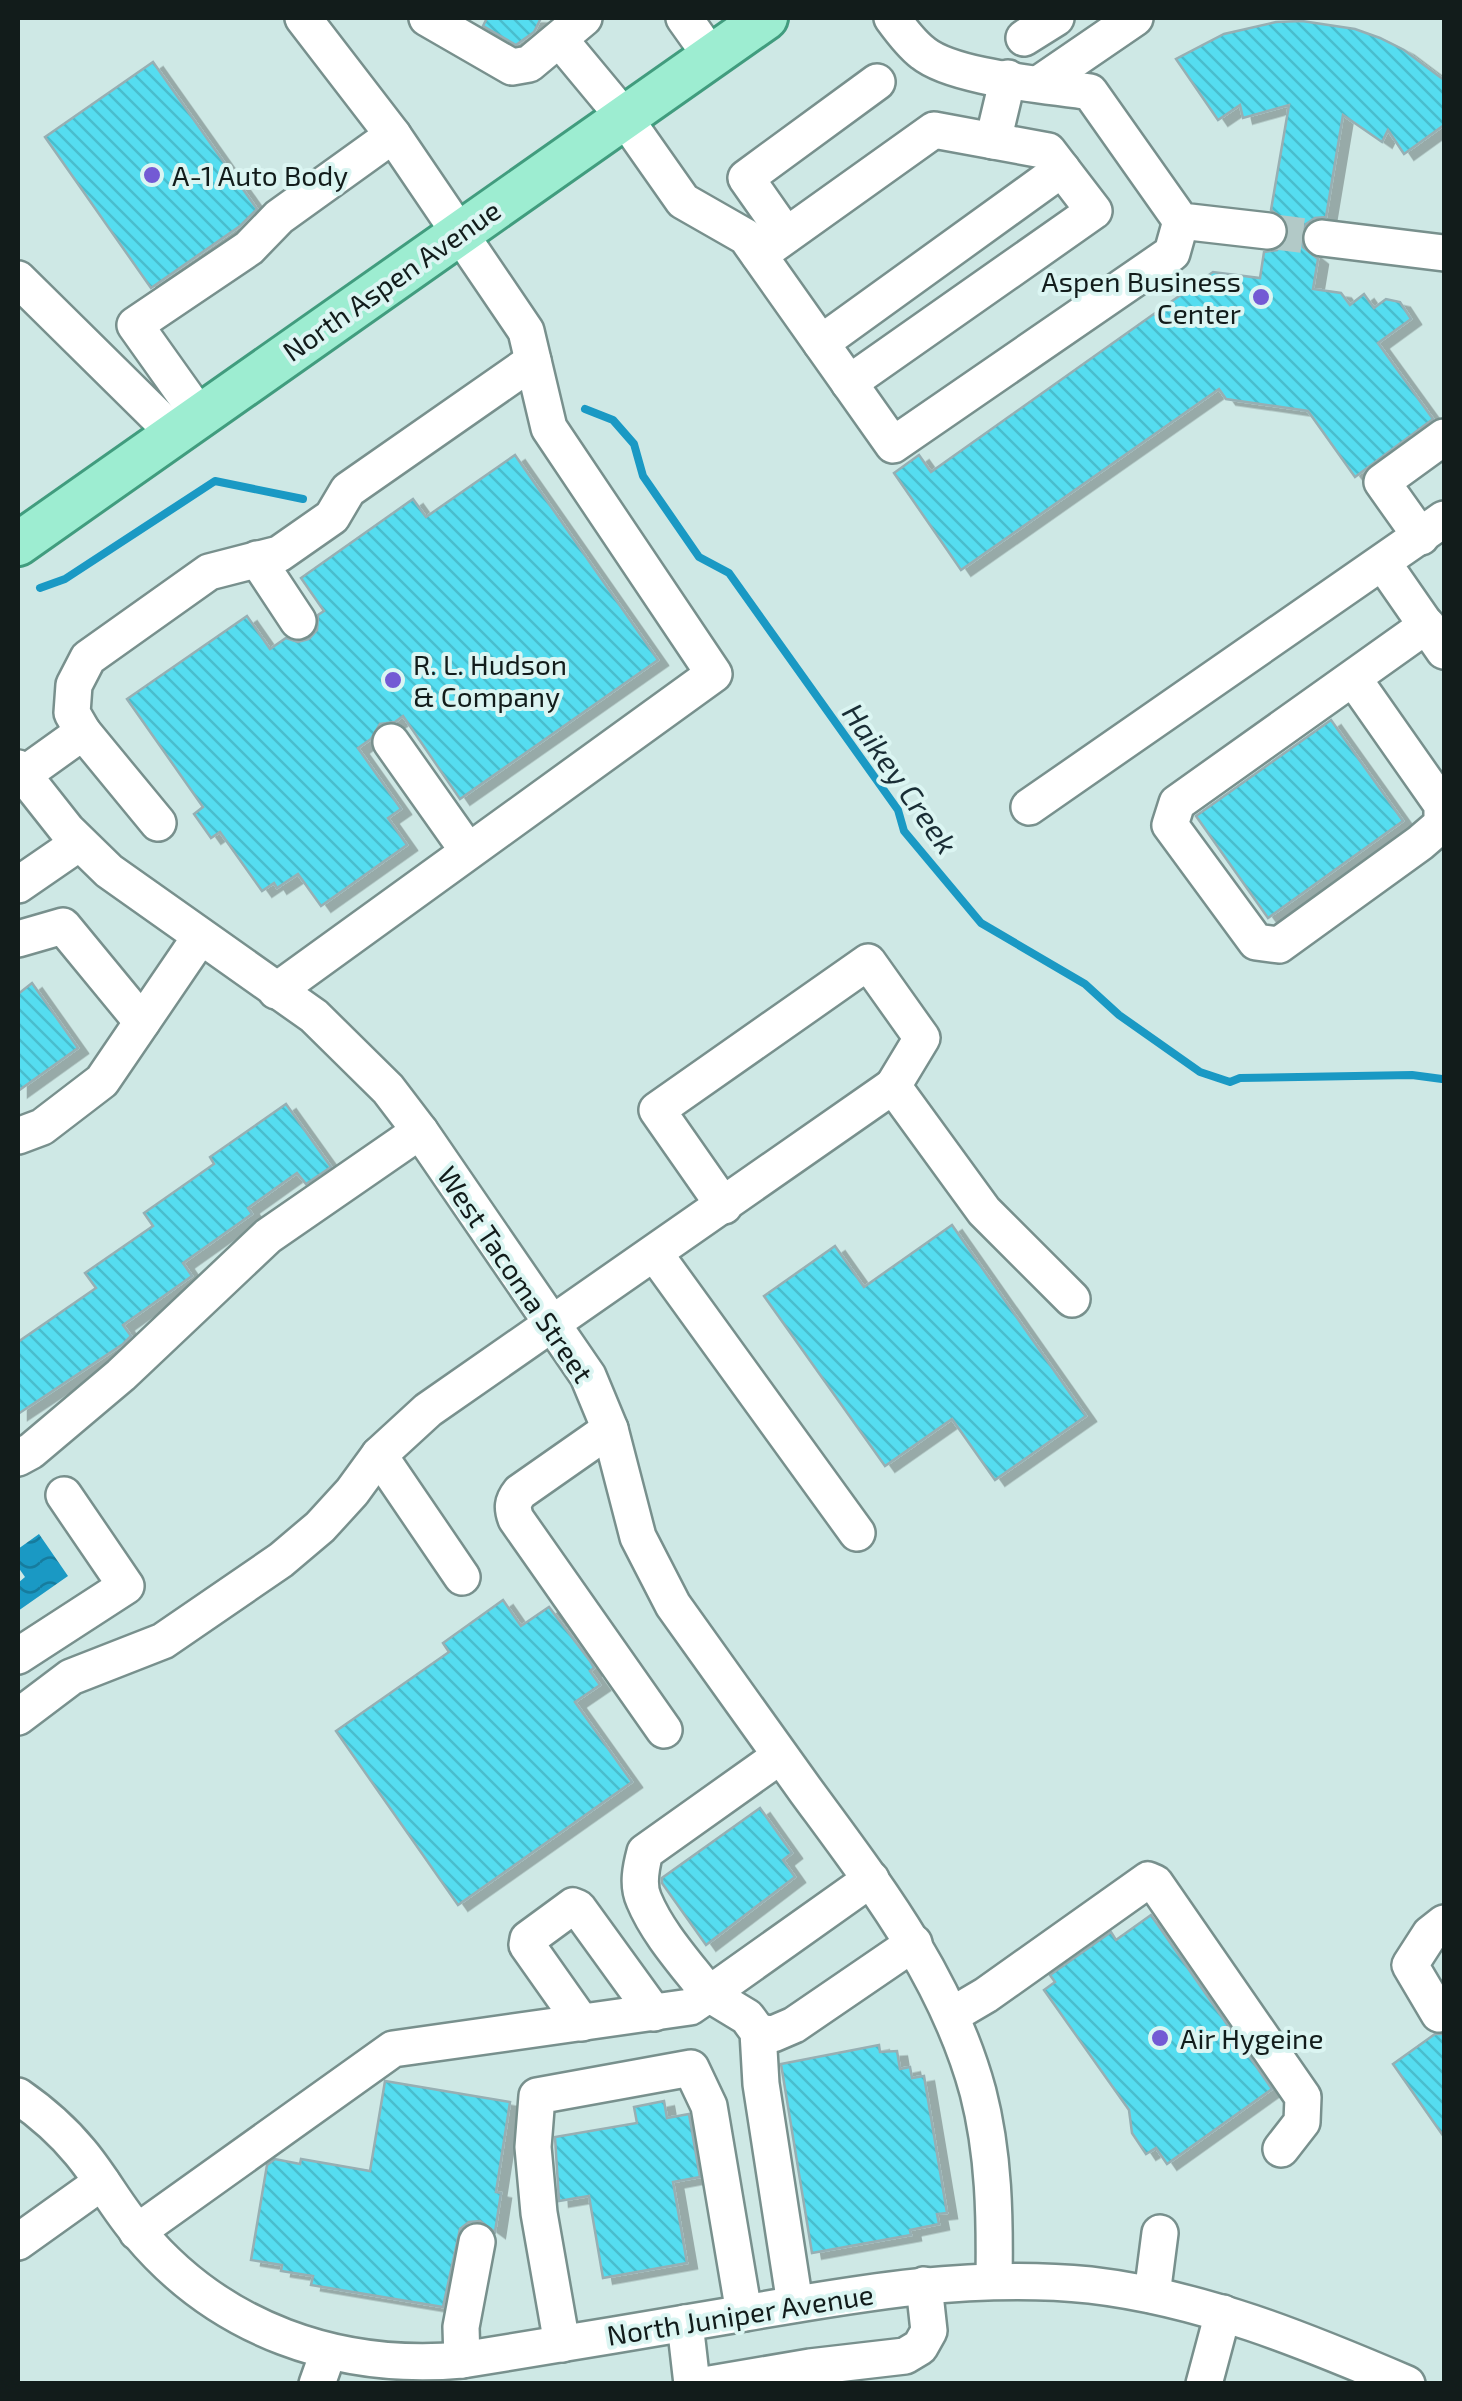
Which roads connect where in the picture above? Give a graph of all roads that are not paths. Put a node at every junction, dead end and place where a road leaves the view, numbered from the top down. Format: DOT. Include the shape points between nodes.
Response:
graph roads {
  1 [pos="427,18"];
  2 [pos="684,18"];
  3 [pos="766,18"];
  4 [pos="892,18"];
  5 [pos="1056,18"];
  6 [pos="1134,18"];
  7 [pos="317,22"];
  8 [pos="572,29"];
  9 [pos="1024,38"];
  10 [pos="712,56"];
  11 [pos="1024,80"];
  12 [pos="877,82"];
  13 [pos="624,117"];
  14 [pos="393,134"];
  15 [pos="992,141"];
  16 [pos="1062,169"];
  17 [pos="1181,221"];
  18 [pos="461,232"];
  19 [pos="1268,232"];
  20 [pos="1322,238"];
  21 [pos="772,245"];
  22 [pos="1444,253"];
  23 [pos="18,278"];
  24 [pos="821,343"];
  25 [pos="533,360"];
  26 [pos="849,383"];
  27 [pos="186,424"];
  28 [pos="1444,437"];
  29 [pos="1433,528"];
  30 [pos="18,544"];
  31 [pos="258,560"];
  32 [pos="1383,563"];
  33 [pos="298,622"];
  34 [pos="1436,638"];
  35 [pos="1352,678"];
  36 [pos="83,732"];
  37 [pos="392,742"];
  38 [pos="20,771"];
  39 [pos="1030,807"];
  40 [pos="158,823"];
  41 [pos="79,843"];
  42 [pos="468,851"];
  43 [pos="18,886"];
  44 [pos="18,938"];
  45 [pos="200,938"];
  46 [pos="276,990"];
  47 [pos="142,1022"];
  48 [pos="893,1086"];
  49 [pos="420,1132"];
  50 [pos="18,1136"];
  51 [pos="724,1206"];
  52 [pos="654,1254"];
  53 [pos="1072,1298"];
  54 [pos="554,1324"];
  55 [pos="610,1429"];
  56 [pos="379,1456"];
  57 [pos="18,1458"];
  58 [pos="64,1495"];
  59 [pos="858,1533"];
  60 [pos="462,1577"];
  61 [pos="18,1656"];
  62 [pos="18,1717"];
  63 [pos="664,1730"];
  64 [pos="780,1756"];
  65 [pos="871,1879"];
  66 [pos="1444,1923"];
  67 [pos="914,1942"];
  68 [pos="709,1994"];
  69 [pos="654,2013"];
  70 [pos="1439,2014"];
  71 [pos="952,2015"];
  72 [pos="582,2023"];
  73 [pos="758,2032"];
  74 [pos="18,2096"];
  75 [pos="1282,2149"];
  76 [pos="108,2191"];
  77 [pos="138,2232"];
  78 [pos="1160,2233"];
  79 [pos="18,2242"];
  80 [pos="476,2242"];
  81 [pos="994,2281"];
  82 [pos="924,2286"];
  83 [pos="1152,2295"];
  84 [pos="795,2304"];
  85 [pos="744,2313"];
  86 [pos="1224,2313"];
  87 [pos="686,2323"];
  88 [pos="562,2344"];
  89 [pos="323,2368"];
  90 [pos="445,2369"];
  91 [pos="763,2380"];
  92 [pos="692,2384"];
  93 [pos="710,2384"];
  94 [pos="1204,2384"];
  95 [pos="1406,2384"];
  1 -- 8 [label="street" via="512,67 529,64"];
  2 -- 10 [label="street"];
  3 -- 10 [label="main road, North Aspen Avenue"];
  4 -- 11 [label="street" via="936,61"];
  5 -- 9 [label="street"];
  6 -- 11 [label="street"];
  7 -- 14 [label="street"];
  8 -- 13 [label="street"];
  10 -- 13 [label="main road, North Aspen Avenue"];
  11 -- 15 [label="street"];
  11 -- 17 [label="street" via="1090,92"];
  12 -- 21 [label="street" via="746,178"];
  13 -- 18 [label="main road, North Aspen Avenue"];
  13 -- 21 [label="street" via="684,201"];
  14 -- 18 [label="street"];
  14 -- 27 [label="street" via="135,326"];
  15 -- 16 [label="street" via="1048,151"];
  15 -- 21 [label="street" via="934,130"];
  16 -- 24 [label="street"];
  16 -- 26 [label="street" via="1094,211"];
  17 -- 19 [label="street"];
  17 -- 26 [label="street" via="1172,253 893,445"];
  18 -- 25 [label="street" via="526,331"];
  18 -- 27 [label="main road, North Aspen Avenue"];
  20 -- 22 [label="street"];
  21 -- 24 [label="street"];
  23 -- 27 [label="street"];
  24 -- 26 [label="street"];
  25 -- 31 [label="street" via="348,490 332,517 279,554"];
  25 -- 42 [label="street" via="549,428 714,674"];
  27 -- 30 [label="main road, North Aspen Avenue"];
  28 -- 29 [label="street" via="1382,482"];
  29 -- 32 [label="street"];
  31 -- 33 [label="street"];
  31 -- 36 [label="street" via="209,572 88,658 74,685 72,713"];
  32 -- 34 [label="street"];
  32 -- 39 [label="street"];
  34 -- 35 [label="street"];
  35 -- 35 [label="street" via="1177,804 1170,825 1256,942 1279,944 1442,824 1442,806"];
  36 -- 38 [label="street"];
  36 -- 40 [label="street"];
  37 -- 42 [label="street"];
  38 -- 41 [label="street, West Tacoma Street"];
  41 -- 43 [label="street"];
  41 -- 45 [label="street, West Tacoma Street"];
  42 -- 46 [label="street"];
  44 -- 47 [label="street" via="63,926"];
  45 -- 46 [label="street, West Tacoma Street"];
  45 -- 47 [label="street"];
  46 -- 49 [label="street, West Tacoma Street" via="351,1051"];
  47 -- 50 [label="street" via="102,1081"];
  48 -- 51 [label="street"];
  48 -- 51 [label="street" via="922,1038 868,962 657,1110"];
  48 -- 53 [label="street" via="984,1211"];
  49 -- 54 [label="street, West Tacoma Street"];
  49 -- 57 [label="street" via="268,1236 120,1375"];
  51 -- 52 [label="street"];
  52 -- 54 [label="street"];
  52 -- 59 [label="street"];
  54 -- 55 [label="street, West Tacoma Street" via="588,1376"];
  54 -- 56 [label="street" via="428,1410"];
  55 -- 63 [label="street" via="520,1492 512,1509"];
  55 -- 64 [label="street, West Tacoma Street" via="650,1566"];
  56 -- 60 [label="street"];
  56 -- 62 [label="street" via="320,1527 281,1560 163,1641 70,1677"];
  58 -- 61 [label="street" via="126,1586"];
  64 -- 65 [label="street, West Tacoma Street"];
  64 -- 68 [label="street" via="646,1852 640,1870 642,1897"];
  65 -- 67 [label="street, West Tacoma Street"];
  65 -- 68 [label="street"];
  66 -- 70 [label="street" via="1410,1964"];
  67 -- 71 [label="street, West Tacoma Street"];
  67 -- 73 [label="street" via="794,2025 774,2034"];
  68 -- 69 [label="street" via="690,2007"];
  68 -- 73 [label="street" via="747,2017"];
  69 -- 72 [label="street"];
  69 -- 72 [label="street" via="573,1906 527,1944"];
  71 -- 75 [label="street" via="1148,1880 1303,2097 1302,2122"];
  71 -- 81 [label="street, West Tacoma Street" via="986,2128"];
  72 -- 77 [label="street" via="393,2050"];
  73 -- 84 [label="street"];
  74 -- 76 [label="street, North Juniper Avenue" via="62,2132"];
  76 -- 77 [label="street, North Juniper Avenue"];
  76 -- 79 [label="street"];
  77 -- 89 [label="street, North Juniper Avenue" via="211,2299"];
  78 -- 83 [label="street"];
  80 -- 90 [label="street" via="461,2327"];
  81 -- 82 [label="street, North Juniper Avenue"];
  81 -- 83 [label="street, North Juniper Avenue"];
  82 -- 84 [label="street, North Juniper Avenue"];
  82 -- 91 [label="street" via="928,2330 920,2347 905,2356"];
  83 -- 86 [label="street, North Juniper Avenue"];
  84 -- 85 [label="street, North Juniper Avenue"];
  85 -- 87 [label="street, North Juniper Avenue"];
  85 -- 88 [label="street" via="709,2106 691,2068 614,2081 537,2096 532,2148"];
  86 -- 94 [label="street"];
  86 -- 95 [label="street, North Juniper Avenue"];
  87 -- 88 [label="street, North Juniper Avenue"];
  87 -- 92 [label="street"];
  88 -- 90 [label="street, North Juniper Avenue"];
  89 -- 90 [label="street, North Juniper Avenue" via="399,2362"];
  91 -- 93 [label="street"];
}
